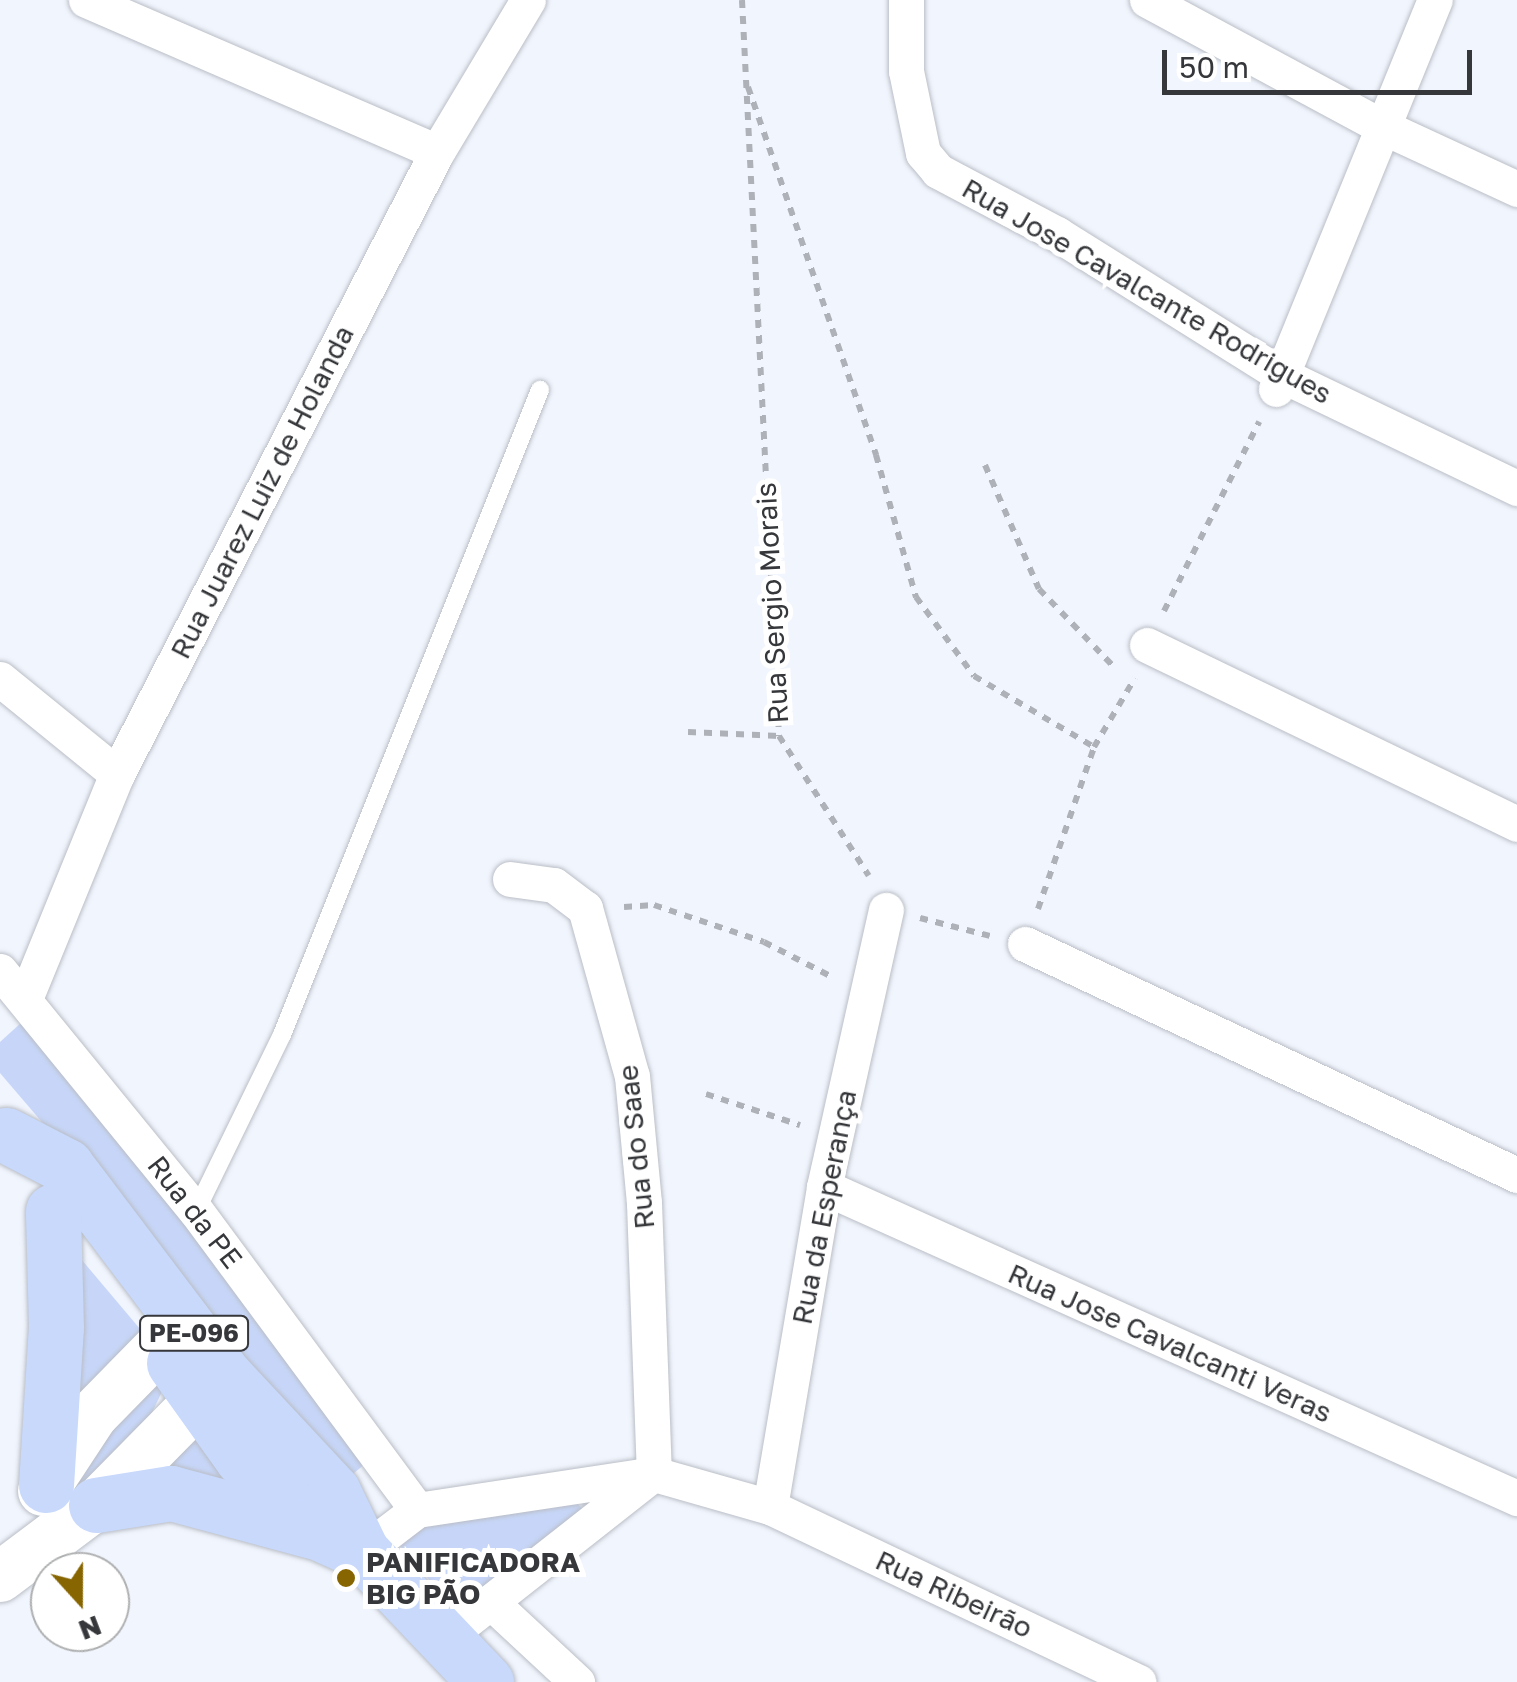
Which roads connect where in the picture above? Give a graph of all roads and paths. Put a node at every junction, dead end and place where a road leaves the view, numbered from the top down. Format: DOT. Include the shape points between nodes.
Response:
graph roads {
  1 [pos="86,0"];
  2 [pos="528,0"];
  3 [pos="742,0"];
  4 [pos="906,0"];
  5 [pos="1147,0"];
  6 [pos="1436,0"];
  7 [pos="746,81"];
  8 [pos="1384,127"];
  9 [pos="437,152"];
  10 [pos="1517,188"];
  11 [pos="1279,382"];
  12 [pos="540,390"];
  13 [pos="985,465"];
  14 [pos="1517,488"];
  15 [pos="1147,644"];
  16 [pos="0,679"];
  17 [pos="1132,686"];
  18 [pos="688,732"];
  19 [pos="779,736"];
  20 [pos="1094,747"];
  21 [pos="117,774"];
  22 [pos="1517,824"];
  23 [pos="510,880"];
  24 [pos="585,908"];
  25 [pos="886,910"];
  26 [pos="1025,944"];
  27 [pos="0,971"];
  28 [pos="869,996"];
  29 [pos="26,1000"];
  30 [pos="706,1094"];
  31 [pos="3,1131"];
  32 [pos="835,1136"];
  33 [pos="1517,1175"];
  34 [pos="824,1187"];
  35 [pos="53,1211"];
  36 [pos="196,1211"];
  37 [pos="174,1333"];
  38 [pos="211,1386"];
  39 [pos="654,1474"];
  40 [pos="46,1485"];
  41 [pos="1517,1498"];
  42 [pos="96,1505"];
  43 [pos="770,1506"];
  44 [pos="416,1510"];
  45 [pos="339,1542"];
  46 [pos="10,1567"];
  47 [pos="493,1604"];
  48 [pos="447,1636"];
  49 [pos="486,1682"];
  50 [pos="577,1682"];
  51 [pos="1139,1682"];
  1 -- 9 [label="street"];
  2 -- 9 [label="street, Rua Juarez Luiz de Holanda"];
  3 -- 7 [label="path, Rua Sergio Morais"];
  4 -- 11 [label="street, Rua Jose Cavalcante Rodrigues" via="906,71 923,153 938,171 1057,234"];
  5 -- 8 [label="street"];
  6 -- 8 [label="street"];
  7 -- 19 [label="path, Rua Sergio Morais"];
  7 -- 20 [label="path" via="876,456 916,597 974,676"];
  8 -- 10 [label="street"];
  8 -- 11 [label="street"];
  9 -- 21 [label="street, Rua Juarez Luiz de Holanda"];
  11 -- 14 [label="street, Rua Jose Cavalcante Rodrigues"];
  12 -- 36 [label="lane" via="282,1035"];
  13 -- 17 [label="path" via="1039,589"];
  15 -- 22 [label="street"];
  16 -- 21 [label="street"];
  18 -- 19 [label="path"];
  19 -- 25 [label="path, Rua Sergio Morais"];
  21 -- 29 [label="street, Rua Juarez Luiz de Holanda"];
  23 -- 24 [label="street" via="554,885"];
  24 -- 28 [label="path" via="654,906 764,942"];
  24 -- 39 [label="street, Rua do Saae" via="632,1076 646,1220"];
  25 -- 26 [label="path"];
  25 -- 28 [label="street, Rua da Esperança"];
  26 -- 33 [label="street"];
  27 -- 29 [label="street, Rua da PE"];
  28 -- 32 [label="street, Rua da Esperança"];
  29 -- 36 [label="street, Rua da PE"];
  30 -- 32 [label="path"];
  31 -- 35 [label="main road, PE-096" via="34,1191"];
  31 -- 37 [label="main road, PE-096" via="66,1166"];
  32 -- 34 [label="street, Rua da Esperança"];
  34 -- 41 [label="street, Rua Jose Cavalcanti Veras"];
  34 -- 43 [label="street, Rua da Esperança"];
  35 -- 37 [label="main road, PE-096"];
  35 -- 40 [label="main road" via="56,1328"];
  36 -- 44 [label="street, Rua da PE"];
  37 -- 38 [label="main road, PE-096"];
  37 -- 40 [label="street" via="85,1424"];
  38 -- 42 [label="street"];
  38 -- 45 [label="main road, PE-096" via="242,1458"];
  39 -- 43 [label="street, Rua Ribeirão"];
  39 -- 44 [label="street"];
  39 -- 47 [label="street"];
  40 -- 46 [label="street"];
  42 -- 45 [label="main road" via="171,1493"];
  42 -- 46 [label="street"];
  43 -- 51 [label="street, Rua Ribeirão"];
  44 -- 45 [label="street"];
  45 -- 48 [label="main road, PE-096"];
  47 -- 48 [label="street"];
  47 -- 50 [label="street"];
  48 -- 49 [label="main road, PE-096"];
}
